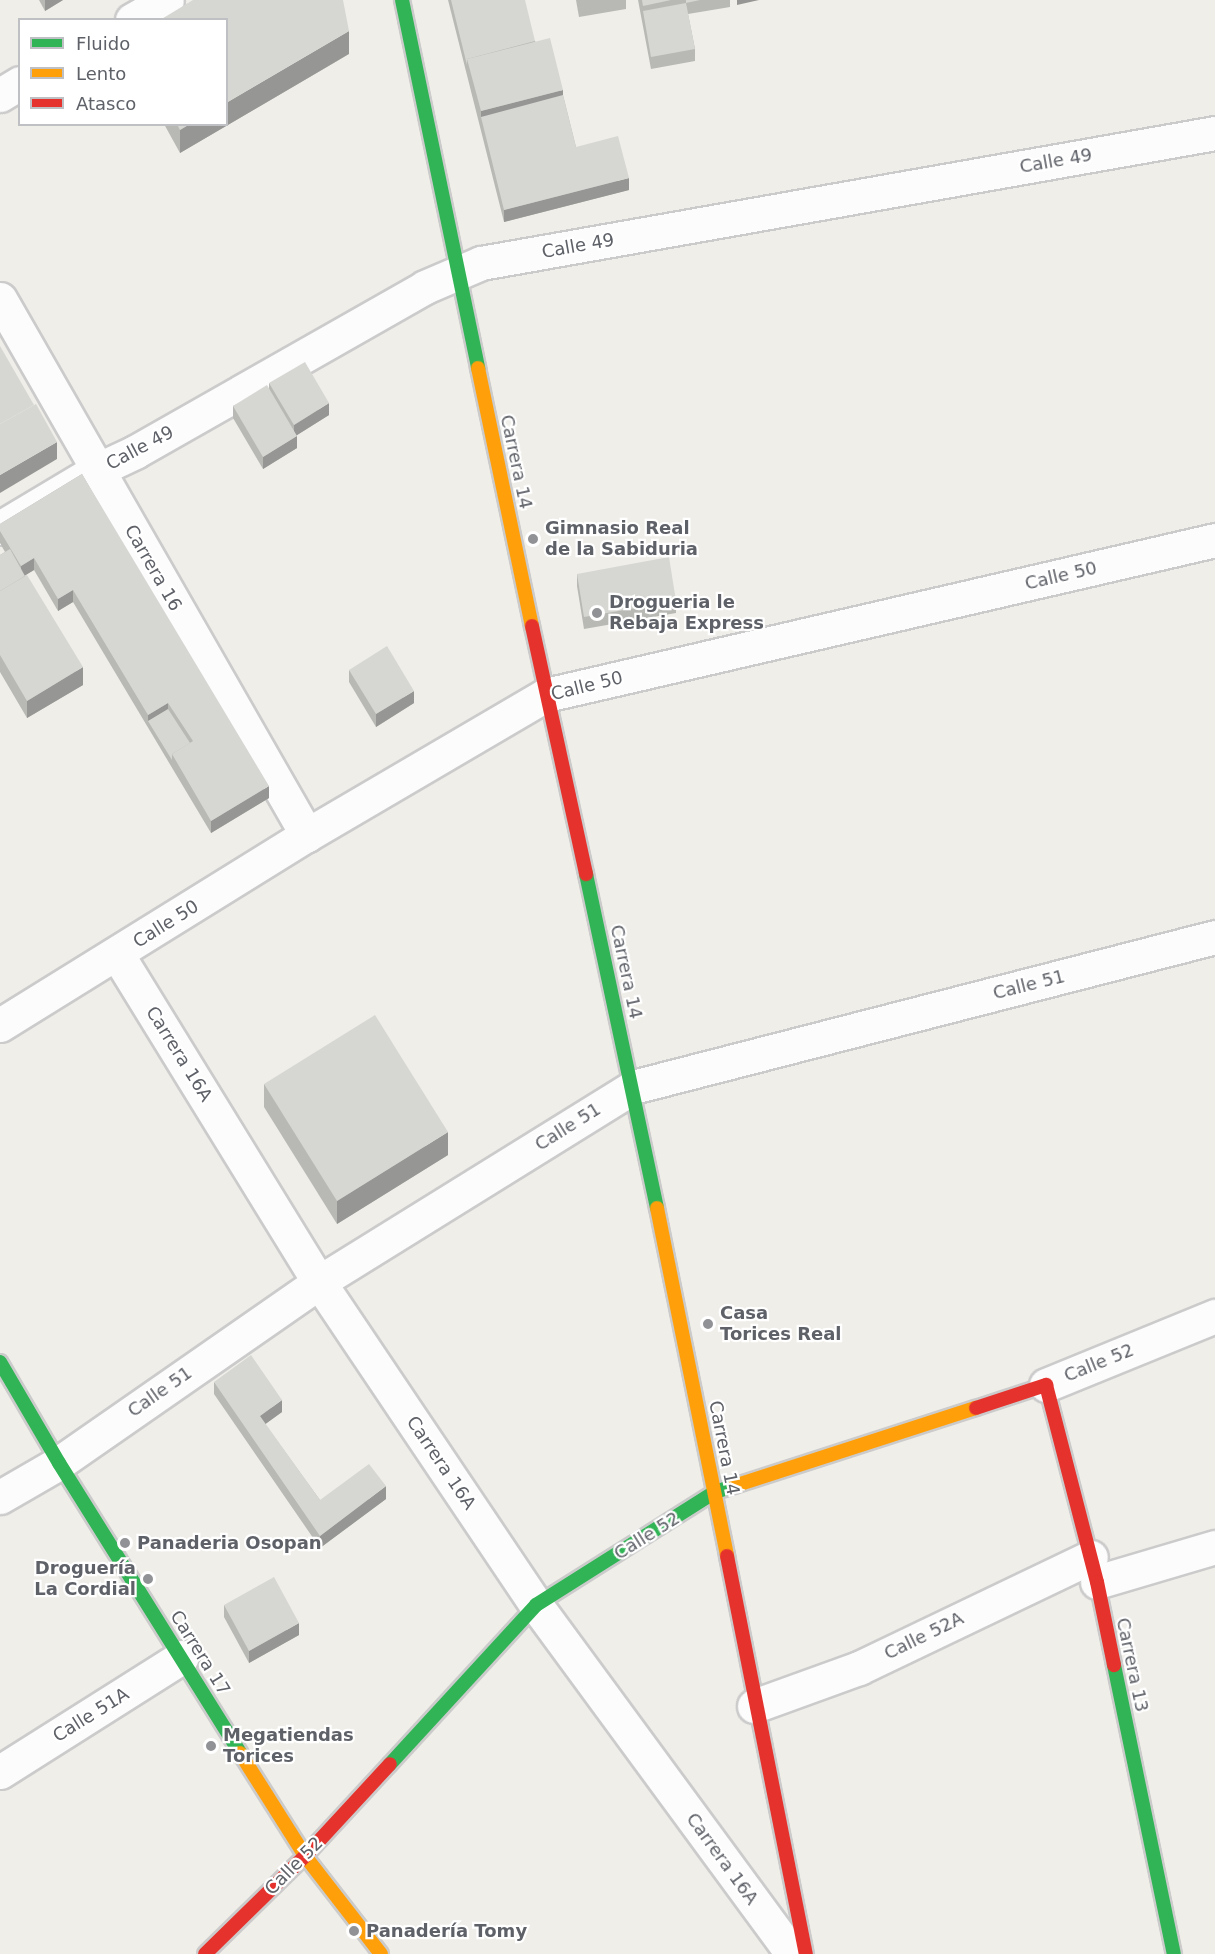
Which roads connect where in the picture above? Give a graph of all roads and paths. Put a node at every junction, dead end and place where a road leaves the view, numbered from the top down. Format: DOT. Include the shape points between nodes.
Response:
graph roads {
  1 [pos="167,0"];
  2 [pos="402,0"];
  3 [pos="136,18"];
  4 [pos="18,84"];
  5 [pos="0,94"];
  6 [pos="1215,133"];
  7 [pos="457,272"];
  8 [pos="0,299"];
  9 [pos="97,470"];
  10 [pos="0,528"];
  11 [pos="1215,540"];
  12 [pos="546,695"];
  13 [pos="307,835"];
  14 [pos="1215,937"];
  15 [pos="117,954"];
  16 [pos="0,1025"];
  17 [pos="633,1087"];
  18 [pos="319,1282"];
  19 [pos="1215,1316"];
  20 [pos="0,1362"];
  21 [pos="1046,1385"];
  22 [pos="59,1463"];
  23 [pos="715,1492"];
  24 [pos="0,1497"];
  25 [pos="1215,1547"];
  26 [pos="1094,1570"];
  27 [pos="536,1605"];
  28 [pos="182,1657"];
  29 [pos="754,1706"];
  30 [pos="0,1772"];
  31 [pos="305,1856"];
  32 [pos="205,1954"];
  33 [pos="381,1954"];
  34 [pos="792,1954"];
  35 [pos="806,1954"];
  36 [pos="1174,1954"];
  1 -- 3 [label="street"];
  2 -- 7 [label="main road, Carrera 14"];
  4 -- 5 [label="street"];
  6 -- 7 [label="street, Calle 49" via="481,263"];
  7 -- 9 [label="street, Calle 49"];
  7 -- 12 [label="main road, Carrera 14"];
  8 -- 9 [label="street, Carrera 16"];
  9 -- 10 [label="street, Calle 49"];
  9 -- 13 [label="street, Carrera 16"];
  11 -- 12 [label="street, Calle 50"];
  12 -- 13 [label="street, Calle 50"];
  12 -- 17 [label="main road, Carrera 14"];
  13 -- 15 [label="street, Calle 50"];
  14 -- 17 [label="street, Calle 51"];
  15 -- 16 [label="street, Calle 50"];
  15 -- 18 [label="street, Carrera 16A"];
  17 -- 18 [label="street, Calle 51"];
  17 -- 23 [label="main road, Carrera 14"];
  18 -- 22 [label="street, Calle 51"];
  18 -- 27 [label="street, Carrera 16A"];
  19 -- 21 [label="street, Calle 52"];
  20 -- 22 [label="main road, Carrera 17"];
  21 -- 23 [label="main road, Calle 52"];
  21 -- 26 [label="main road, Carrera 13"];
  22 -- 24 [label="street, Calle 51"];
  22 -- 28 [label="main road, Carrera 17"];
  23 -- 27 [label="main road, Calle 52"];
  23 -- 29 [label="main road, Carrera 14"];
  25 -- 26 [label="street, Calle 52A"];
  26 -- 29 [label="street, Calle 52A" via="859,1668"];
  26 -- 36 [label="main road, Carrera 13"];
  27 -- 31 [label="main road, Calle 52"];
  27 -- 34 [label="street, Carrera 16A"];
  28 -- 30 [label="street, Calle 51A"];
  28 -- 31 [label="main road, Carrera 17"];
  29 -- 35 [label="main road, Carrera 14"];
  31 -- 32 [label="main road, Calle 52"];
  31 -- 33 [label="main road, Carrera 17"];
}
